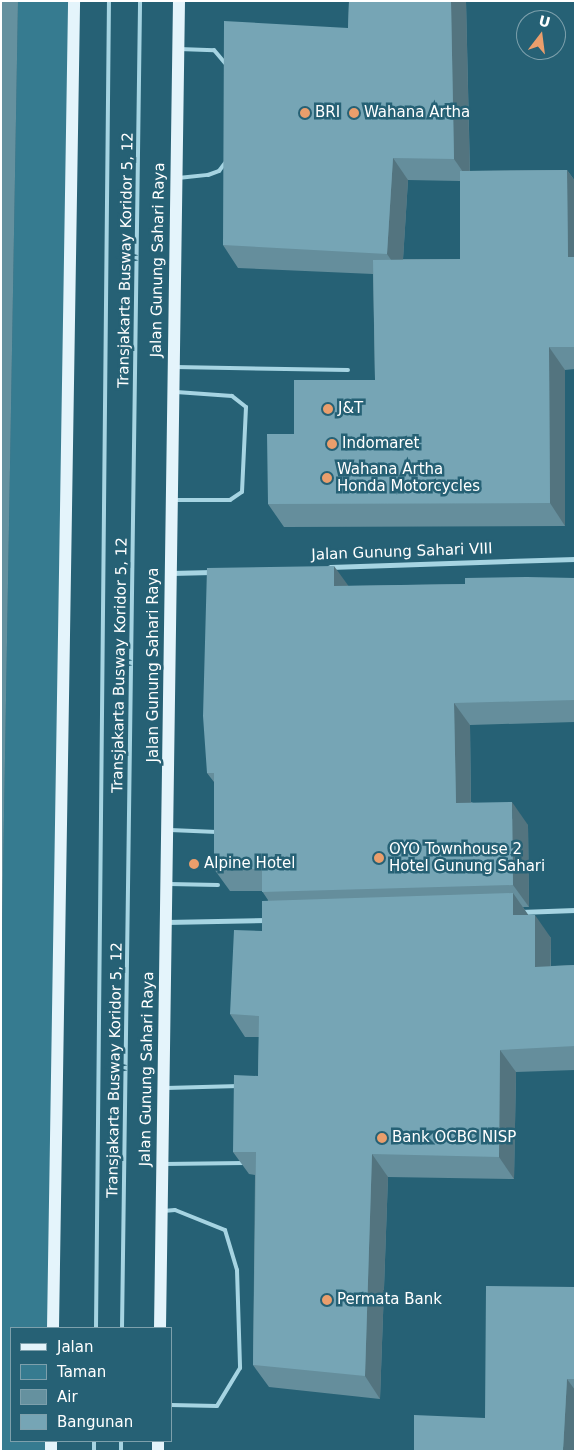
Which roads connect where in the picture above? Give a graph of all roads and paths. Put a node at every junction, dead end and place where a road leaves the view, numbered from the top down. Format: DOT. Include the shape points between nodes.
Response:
graph roads {
  1 [pos="74,1"];
  2 [pos="110,1"];
  3 [pos="140,1"];
  4 [pos="179,1"];
  5 [pos="178,49"];
  6 [pos="225,74"];
  7 [pos="225,156"];
  8 [pos="176,178"];
  9 [pos="173,366"];
  10 [pos="348,370"];
  11 [pos="174,392"];
  12 [pos="172,500"];
  13 [pos="575,560"];
  14 [pos="318,568"];
  15 [pos="221,572"];
  16 [pos="171,574"];
  17 [pos="169,830"];
  18 [pos="217,832"];
  19 [pos="166,884"];
  20 [pos="218,886"];
  21 [pos="575,910"];
  22 [pos="516,912"];
  23 [pos="279,919"];
  24 [pos="166,922"];
  25 [pos="248,1086"];
  26 [pos="163,1088"];
  27 [pos="246,1163"];
  28 [pos="162,1164"];
  29 [pos="161,1212"];
  30 [pos="53,1327"];
  31 [pos="96,1327"];
  32 [pos="122,1327"];
  33 [pos="160,1327"];
  34 [pos="172,1405"];
  1 -- 30 [label="main road"];
  2 -- 31 [label="lane, Transjakarta Busway Koridor 5, 12"];
  3 -- 32 [label="lane, Transjakarta Busway Koridor 5, 12"];
  4 -- 5 [label="main road, Jalan Gunung Sahari Raya"];
  5 -- 6 [label="lane" via="222,54"];
  5 -- 8 [label="main road, Jalan Gunung Sahari Raya"];
  7 -- 8 [label="lane" via="219,171"];
  8 -- 9 [label="main road, Jalan Gunung Sahari Raya"];
  9 -- 10 [label="lane"];
  9 -- 11 [label="main road, Jalan Gunung Sahari Raya"];
  11 -- 12 [label="main road, Jalan Gunung Sahari Raya"];
  11 -- 12 [label="lane" via="232,396 246,408 242,492 230,500"];
  12 -- 16 [label="main road, Jalan Gunung Sahari Raya"];
  13 -- 14 [label="street, Jalan Gunung Sahari VIII"];
  15 -- 16 [label="street"];
  16 -- 17 [label="main road, Jalan Gunung Sahari Raya"];
  17 -- 18 [label="lane"];
  17 -- 19 [label="main road, Jalan Gunung Sahari Raya"];
  19 -- 20 [label="lane"];
  19 -- 24 [label="main road, Jalan Gunung Sahari Raya"];
  21 -- 22 [label="street"];
  23 -- 24 [label="street"];
  24 -- 26 [label="main road, Jalan Gunung Sahari Raya"];
  25 -- 26 [label="lane"];
  26 -- 28 [label="main road, Jalan Gunung Sahari Raya"];
  27 -- 28 [label="lane"];
  28 -- 29 [label="main road, Jalan Gunung Sahari Raya"];
  29 -- 33 [label="main road, Jalan Gunung Sahari Raya"];
  29 -- 34 [label="lane" via="175,1210 224,1230 237,1270 240,1368 217,1406"];
}
